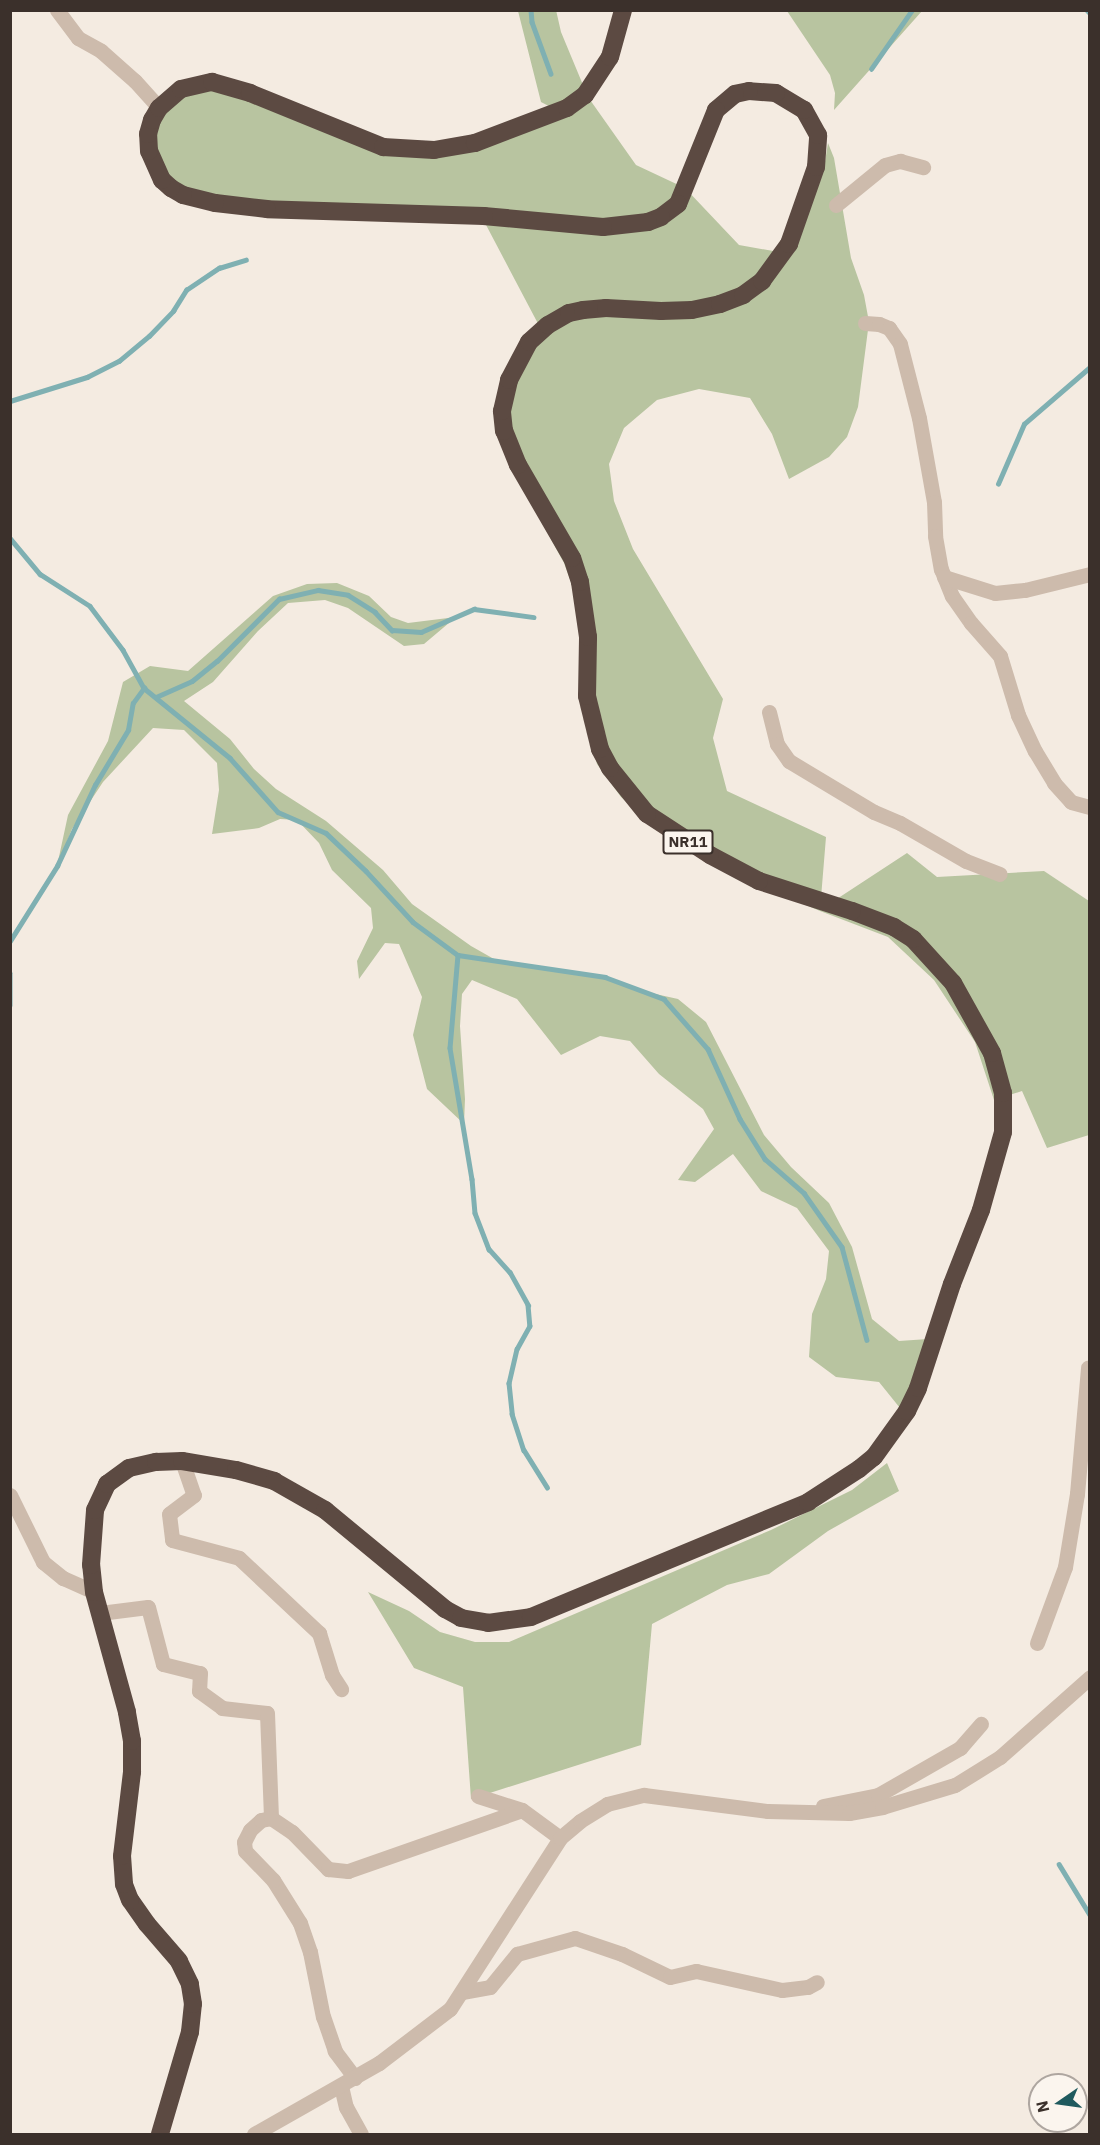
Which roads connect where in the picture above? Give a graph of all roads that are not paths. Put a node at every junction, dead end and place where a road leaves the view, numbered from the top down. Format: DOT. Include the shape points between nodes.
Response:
graph roads {
  1 [pos="57,10"];
  2 [pos="623,10"];
  3 [pos="159,108"];
  4 [pos="923,167"];
  5 [pos="836,205"];
  6 [pos="866,323"];
  7 [pos="1089,574"];
  8 [pos="944,577"];
  9 [pos="769,712"];
  10 [pos="1089,807"];
  11 [pos="1000,874"];
  12 [pos="1088,1367"];
  13 [pos="182,1461"];
  14 [pos="10,1495"];
  15 [pos="94,1592"];
  16 [pos="100,1613"];
  17 [pos="1037,1643"];
  18 [pos="1089,1677"];
  19 [pos="341,1689"];
  20 [pos="981,1724"];
  21 [pos="478,1796"];
  22 [pos="522,1810"];
  23 [pos="805,1810"];
  24 [pos="271,1818"];
  25 [pos="560,1838"];
  26 [pos="817,1982"];
  27 [pos="462,1992"];
  28 [pos="355,2078"];
  29 [pos="341,2086"];
  30 [pos="160,2134"];
  31 [pos="254,2134"];
  32 [pos="361,2134"];
  1 -- 3 [label="street" via="78,38 101,51"];
  2 -- 3 [label="highway, NR11" via="610,57 585,95 567,108 454,147 416,151 383,147 250,93 212,82 181,89"];
  3 -- 13 [label="highway, NR11" via="148,134 154,166 171,188 194,198 267,209 484,216 603,227 648,222 678,204 716,110 735,94 776,93 804,110 818,135 816,167 792,236 762,281 743,295 720,304 672,311 583,310 548,325 529,342 508,380 502,411 504,431 518,465 573,558 587,615 590,712 600,748 627,792 665,827 751,876 894,927 913,939 953,983 969,1009 992,1053 1003,1093 1003,1132 997,1159 908,1411 874,1457 808,1502 531,1617 479,1623 445,1609 325,1510 274,1481"];
  4 -- 5 [label="street" via="900,161 885,165"];
  6 -- 8 [label="street" via="889,328 900,344 919,418"];
  7 -- 8 [label="street" via="995,593"];
  8 -- 10 [label="street" via="971,623 1000,656 1018,715 1054,783 1071,802"];
  9 -- 11 [label="street" via="777,744 789,761 874,812 966,861"];
  12 -- 17 [label="street" via="1077,1494 1065,1567"];
  13 -- 15 [label="highway, NR11" via="129,1468 102,1491 94,1510 92,1534"];
  13 -- 19 [label="street" via="194,1495 169,1514 172,1540 239,1558 319,1633 332,1676"];
  14 -- 15 [label="street" via="43,1562 63,1578"];
  15 -- 16 [label="highway, NR11"];
  16 -- 24 [label="street" via="148,1607 164,1664 200,1673 199,1691 222,1708 267,1713"];
  16 -- 30 [label="highway, NR11" via="132,1741 122,1856 124,1884 147,1924 180,1961 193,2004 190,2032"];
  18 -- 23 [label="street" via="1000,1757 955,1785 849,1813"];
  20 -- 23 [label="street" via="960,1748 878,1795"];
  21 -- 22 [label="street"];
  22 -- 24 [label="street" via="342,1871 328,1869 292,1832"];
  22 -- 25 [label="street"];
  23 -- 25 [label="street" via="768,1811 644,1795 607,1804"];
  24 -- 28 [label="street" via="261,1820 250,1830 244,1842 245,1851 273,1880 300,1923 335,2051"];
  25 -- 27 [label="street"];
  26 -- 27 [label="street" via="782,1990 696,1971 670,1977 622,1954 575,1938 517,1954 490,1987"];
  27 -- 28 [label="street" via="450,2009 413,2040"];
  28 -- 29 [label="street"];
  29 -- 31 [label="street"];
  29 -- 32 [label="street" via="346,2107"];
}
